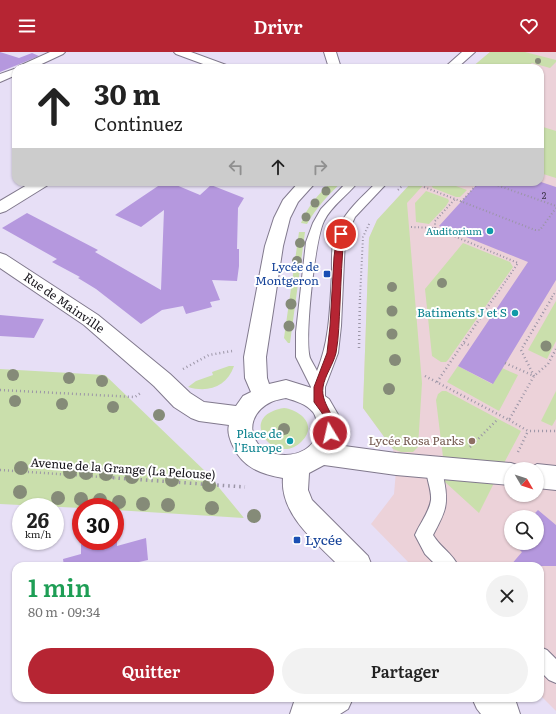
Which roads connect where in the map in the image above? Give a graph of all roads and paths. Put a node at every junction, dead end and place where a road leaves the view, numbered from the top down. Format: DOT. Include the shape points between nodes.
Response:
graph roads {
  1 [pos="59,52"];
  2 [pos="180,52"];
  3 [pos="330,52"];
  4 [pos="470,52"];
  5 [pos="32,64"];
  6 [pos="214,64"];
  7 [pos="334,64"];
  8 [pos="455,64"];
  9 [pos="12,73"];
  10 [pos="0,78"];
  11 [pos="36,186"];
  12 [pos="304,186"];
  13 [pos="349,186"];
  14 [pos="379,186"];
  15 [pos="402,186"];
  16 [pos="476,186"];
  17 [pos="499,186"];
  18 [pos="424,187"];
  19 [pos="396,192"];
  20 [pos="456,199"];
  21 [pos="462,202"];
  22 [pos="556,207"];
  23 [pos="0,208"];
  24 [pos="371,219"];
  25 [pos="411,227"];
  26 [pos="435,228"];
  27 [pos="454,232"];
  28 [pos="452,235"];
  29 [pos="0,259"];
  30 [pos="556,291"];
  31 [pos="464,343"];
  32 [pos="471,346"];
  33 [pos="247,348"];
  34 [pos="359,348"];
  35 [pos="556,349"];
  36 [pos="505,363"];
  37 [pos="425,376"];
  38 [pos="534,376"];
  39 [pos="162,380"];
  40 [pos="437,382"];
  41 [pos="0,390"];
  42 [pos="263,394"];
  43 [pos="318,395"];
  44 [pos="134,397"];
  45 [pos="241,417"];
  46 [pos="498,419"];
  47 [pos="509,420"];
  48 [pos="556,431"];
  49 [pos="319,453"];
  50 [pos="440,467"];
  51 [pos="0,470"];
  52 [pos="504,473"];
  53 [pos="544,477"];
  54 [pos="296,478"];
  55 [pos="556,478"];
  56 [pos="245,486"];
  57 [pos="354,562"];
  58 [pos="445,562"];
  59 [pos="544,661"];
  60 [pos="556,673"];
  61 [pos="329,702"];
  62 [pos="492,702"];
  63 [pos="306,714"];
  64 [pos="504,714"];
  1 -- 5 [label="street"];
  2 -- 6 [label="street"];
  3 -- 7 [label="street"];
  4 -- 8 [label="street"];
  9 -- 10 [label="street"];
  11 -- 23 [label="street"];
  12 -- 33 [label="street" via="291,200 282,218"];
  13 -- 43 [label="lane" via="326,209 318,223 308,273 302,332 303,357"];
  14 -- 43 [label="lane" via="356,209 342,229 339,239 335,326 331,353"];
  15 -- 19 [label="path"];
  16 -- 21 [label="path"];
  17 -- 22 [label="path"];
  18 -- 20 [label="path"];
  20 -- 21 [label="path"];
  20 -- 26 [label="path" via="435,221"];
  21 -- 22 [label="path" via="535,230 540,230"];
  24 -- 34 [label="path" via="363,237"];
  25 -- 26 [label="path"];
  26 -- 28 [label="path"];
  27 -- 28 [label="path"];
  28 -- 31 [label="path" via="518,263"];
  29 -- 39 [label="street, Rue de Mainville" via="91,320"];
  30 -- 38 [label="path" via="521,350"];
  31 -- 32 [label="path"];
  31 -- 40 [label="path"];
  33 -- 39 [label="path" via="209,355"];
  33 -- 42 [label="street" via="255,357 256,378"];
  35 -- 38 [label="path" via="548,364"];
  36 -- 38 [label="path"];
  37 -- 40 [label="path"];
  38 -- 47 [label="path"];
  39 -- 45 [label="street" via="182,400 199,411"];
  40 -- 47 [label="path"];
  41 -- 44 [label="path"];
  42 -- 43 [label="street" via="286,389 309,396"];
  42 -- 45 [label="street" via="246,408"];
  43 -- 49 [label="street" via="330,422 330,433"];
  45 -- 54 [label="street" via="241,437 252,455 273,466 285,467"];
  46 -- 50 [label="path" via="482,436"];
  47 -- 48 [label="path" via="528,430"];
  49 -- 50 [label="street" via="396,464"];
  49 -- 54 [label="street"];
  50 -- 52 [label="street"];
  50 -- 58 [label="lane" via="437,511 424,535 431,548"];
  51 -- 56 [label="path, Avenue de la Grange (La Pelouse)"];
  53 -- 55 [label="street"];
  54 -- 57 [label="street" via="303,509"];
  59 -- 60 [label="lane"];
  61 -- 63 [label="street"];
  62 -- 64 [label="street"];
}
